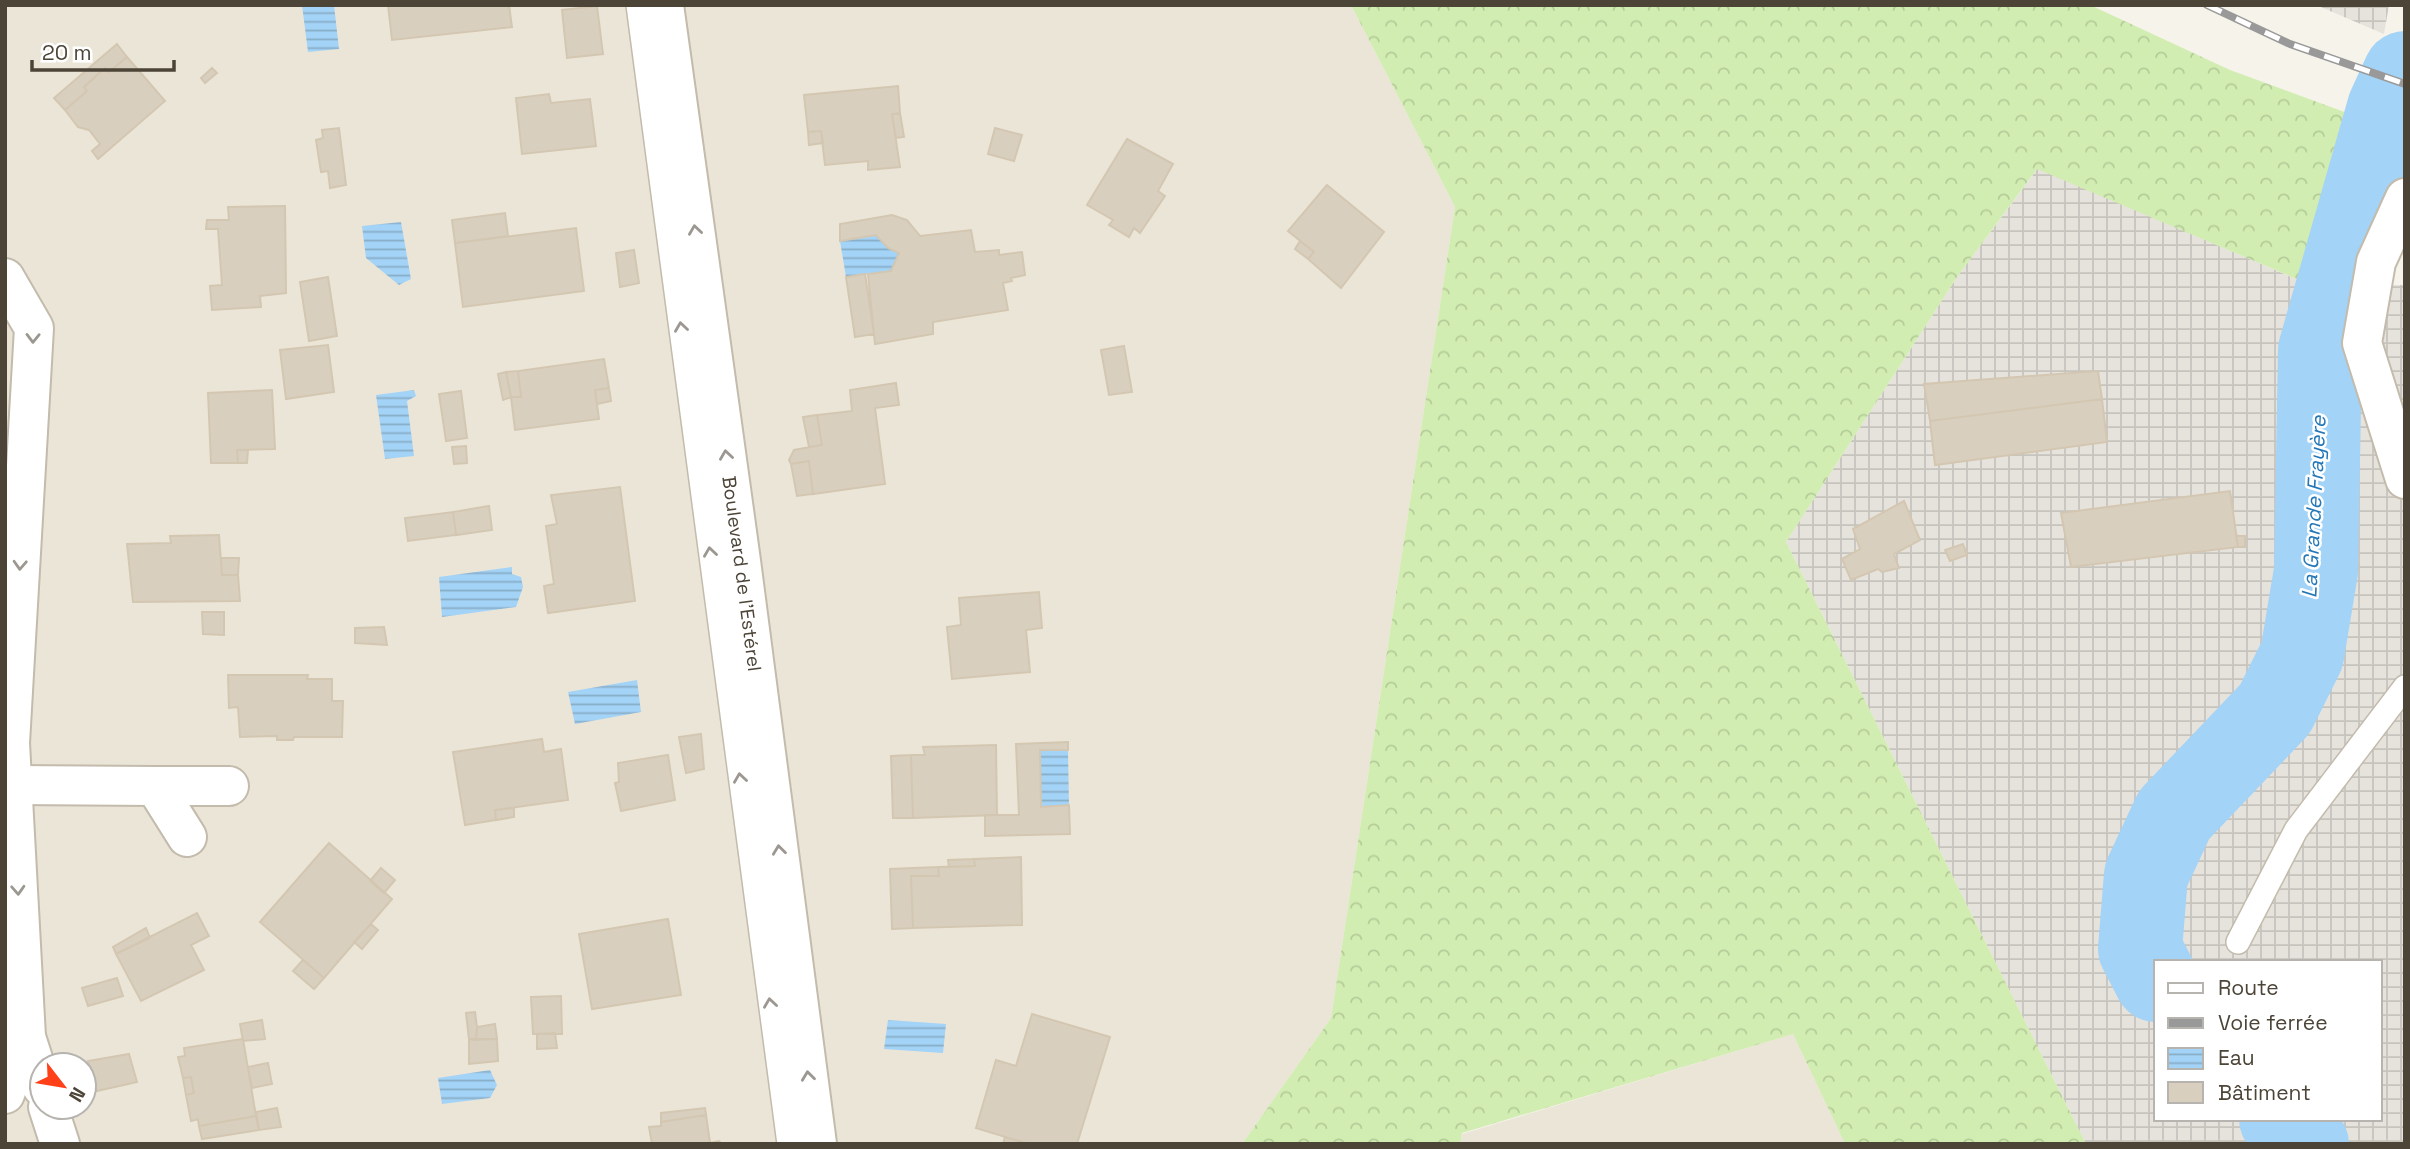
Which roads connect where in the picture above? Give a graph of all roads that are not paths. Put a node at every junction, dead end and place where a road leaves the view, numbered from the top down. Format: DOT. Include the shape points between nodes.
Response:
graph roads {
  1 [pos="638,5"];
  2 [pos="664,5"];
  3 [pos="2405,198"];
  4 [pos="5,278"];
  5 [pos="2405,479"];
  6 [pos="2405,687"];
  7 [pos="8,742"];
  8 [pos="13,785"];
  9 [pos="155,786"];
  10 [pos="229,786"];
  11 [pos="187,837"];
  12 [pos="2238,942"];
  13 [pos="16,1033"];
  14 [pos="28,1058"];
  15 [pos="5,1094"];
  16 [pos="53,1121"];
  17 [pos="60,1144"];
  18 [pos="789,1144"];
  19 [pos="817,1144"];
  18 -- 1 [label="lane, Boulevard de l'Estérel, one-way"];
  19 -- 2 [label="street, Boulevard de l'Estérel, one-way"];
  3 -- 5 [label="street" via="2376,262 2362,343"];
  4 -- 7 [label="street, one-way" via="34,328"];
  6 -- 12 [label="lane" via="2297,830"];
  7 -- 8 [label="street"];
  8 -- 9 [label="street"];
  8 -- 13 [label="street, one-way"];
  9 -- 10 [label="street"];
  9 -- 11 [label="street"];
  13 -- 14 [label="street"];
  13 -- 15 [label="street"];
  16 -- 17 [label="street"];
}
